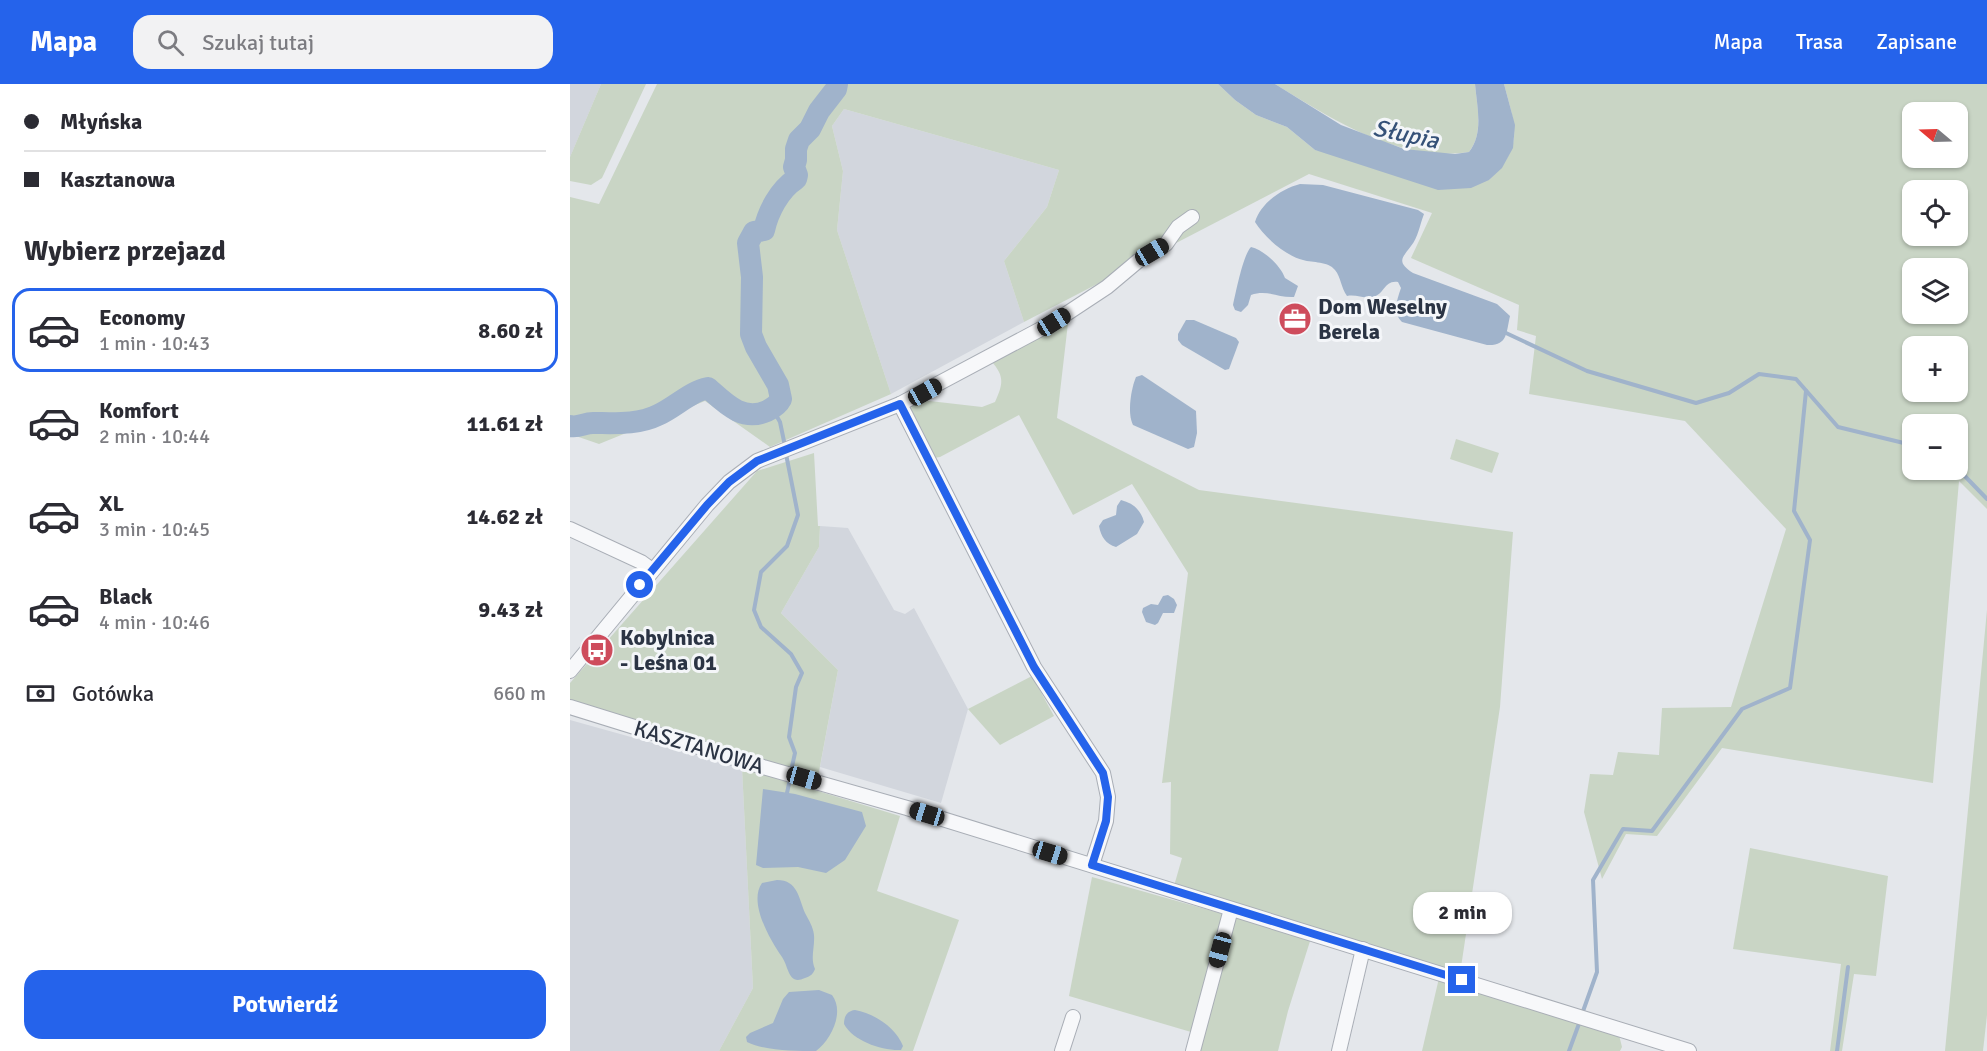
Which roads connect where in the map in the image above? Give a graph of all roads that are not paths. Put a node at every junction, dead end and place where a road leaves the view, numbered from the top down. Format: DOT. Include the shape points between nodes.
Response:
graph roads {
  1 [pos="1192,217"];
  2 [pos="900,404"];
  3 [pos="570,528"];
  4 [pos="652,570"];
  5 [pos="570,671"];
  6 [pos="570,707"];
  7 [pos="1092,865"];
  8 [pos="1231,909"];
  9 [pos="1363,950"];
  10 [pos="1073,1017"];
  11 [pos="1062,1051"];
  12 [pos="1193,1051"];
  13 [pos="1339,1051"];
  14 [pos="1690,1051"];
  15 [pos="1702,1051"];
  1 -- 2 [label="street" via="1178,227 1166,244 1071,311"];
  2 -- 4 [label="street" via="757,461 729,482"];
  2 -- 7 [label="street" via="1034,667 1103,773 1108,797 1106,821"];
  3 -- 4 [label="street"];
  4 -- 5 [label="street"];
  6 -- 7 [label="street, KASZTANOWA"];
  7 -- 8 [label="street, KASZTANOWA"];
  8 -- 9 [label="street, KASZTANOWA"];
  8 -- 12 [label="street"];
  9 -- 13 [label="street"];
  9 -- 14 [label="street, KASZTANOWA"];
  10 -- 11 [label="street"];
  14 -- 15 [label="street, KASZTANOWA"];
}
